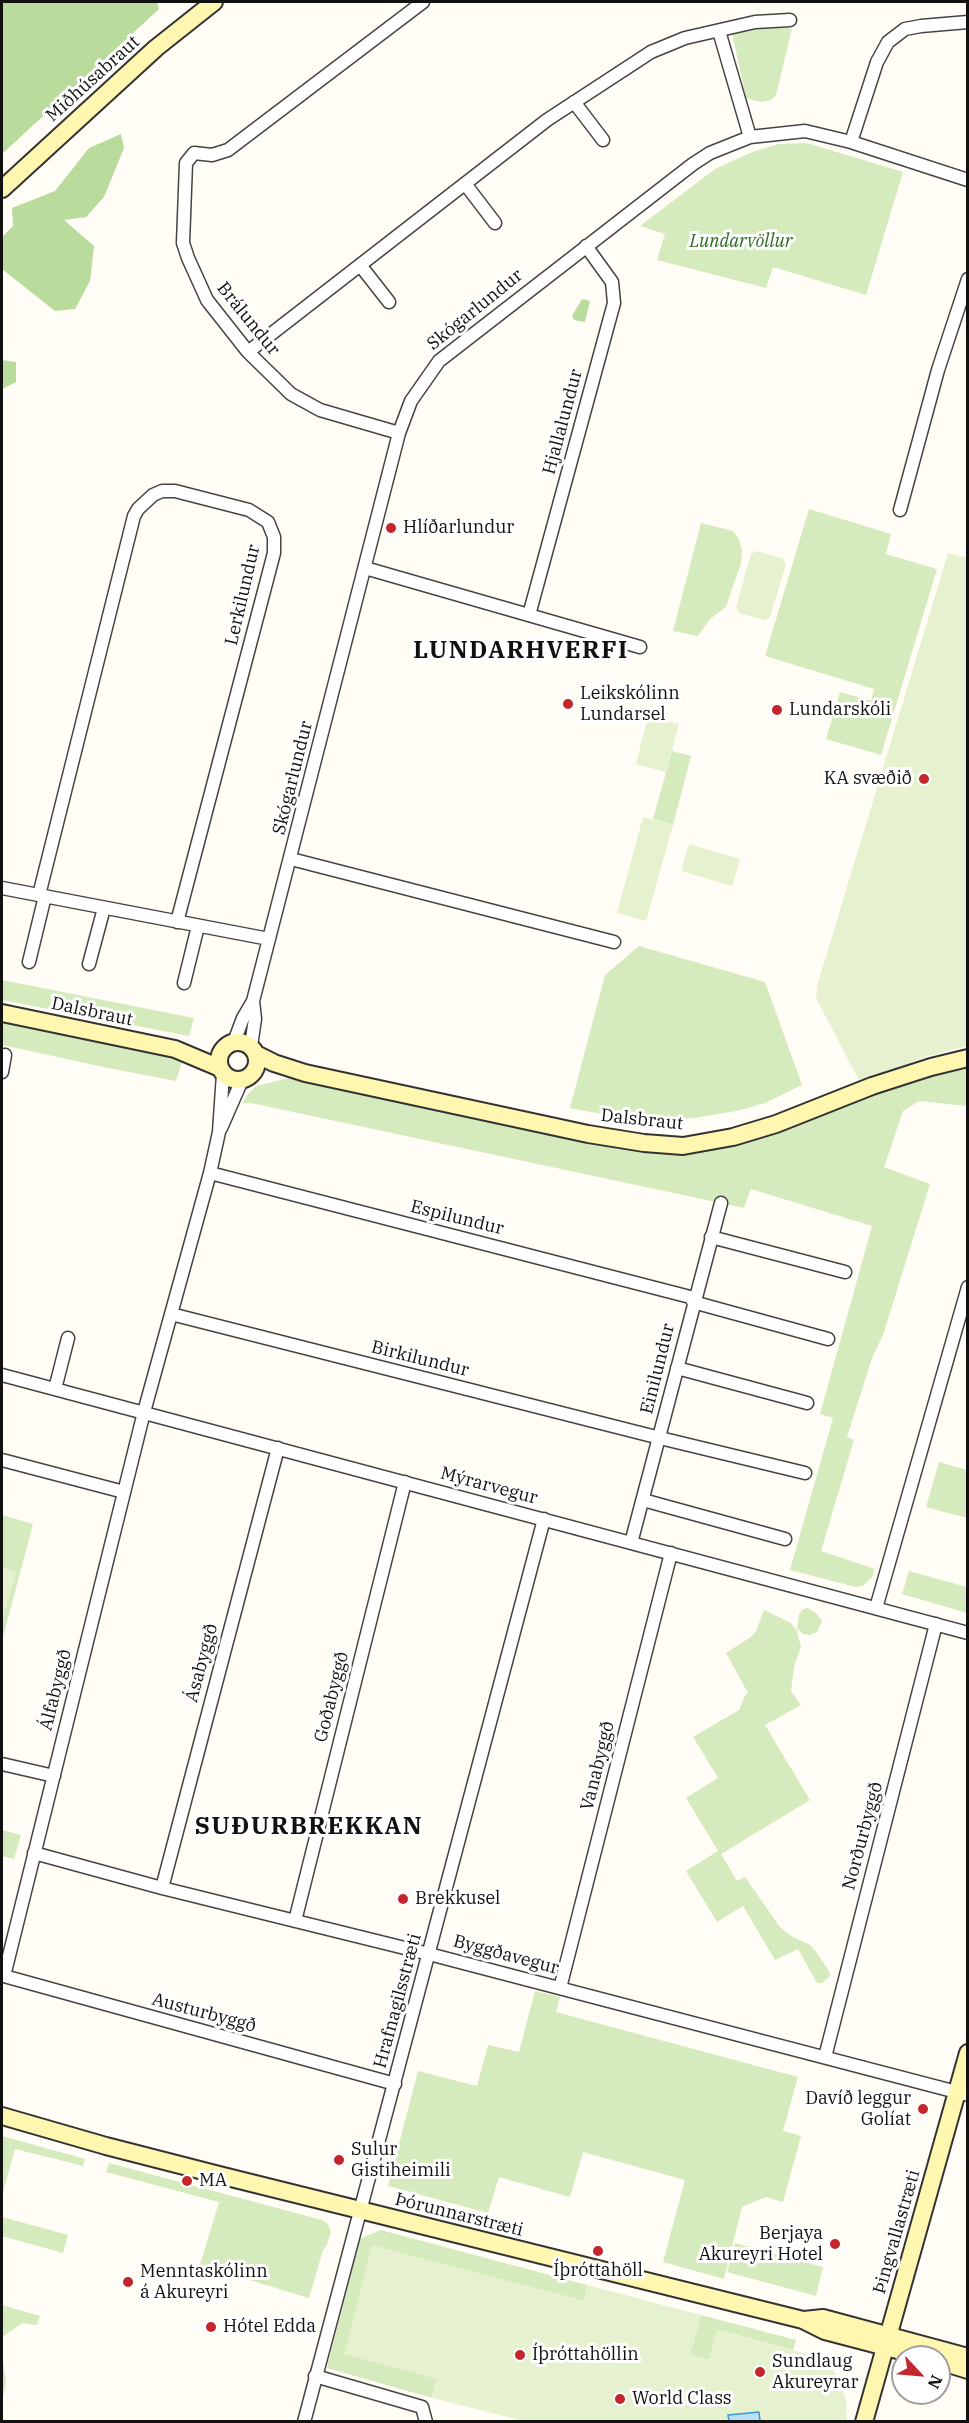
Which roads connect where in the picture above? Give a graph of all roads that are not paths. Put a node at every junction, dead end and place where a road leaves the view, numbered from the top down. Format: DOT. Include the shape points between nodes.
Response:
graph roads {
  1 [pos="214,2"];
  2 [pos="423,2"];
  3 [pos="790,20"];
  4 [pos="968,22"];
  5 [pos="719,31"];
  6 [pos="574,102"];
  7 [pos="750,137"];
  8 [pos="603,140"];
  9 [pos="851,142"];
  10 [pos="968,180"];
  11 [pos="466,185"];
  12 [pos="2,189"];
  13 [pos="495,223"];
  14 [pos="586,246"];
  15 [pos="360,265"];
  16 [pos="968,279"];
  17 [pos="389,302"];
  18 [pos="248,352"];
  19 [pos="399,433"];
  20 [pos="900,510"];
  21 [pos="365,568"];
  22 [pos="529,615"];
  23 [pos="640,647"];
  24 [pos="291,860"];
  25 [pos="2,888"];
  26 [pos="42,896"];
  27 [pos="104,908"];
  28 [pos="177,922"];
  29 [pos="198,926"];
  30 [pos="269,939"];
  31 [pos="614,942"];
  32 [pos="29,962"];
  33 [pos="89,964"];
  34 [pos="184,983"];
  35 [pos="253,1001"];
  36 [pos="2,1013"];
  37 [pos="229,1044"];
  38 [pos="176,1049"];
  39 [pos="253,1050"];
  40 [pos="5,1055"];
  41 [pos="968,1058"];
  42 [pos="222,1071"];
  43 [pos="2,1072"];
  44 [pos="305,1073"];
  45 [pos="244,1079"];
  46 [pos="219,1132"];
  47 [pos="210,1173"];
  48 [pos="721,1203"];
  49 [pos="711,1237"];
  50 [pos="845,1272"];
  51 [pos="968,1287"];
  52 [pos="694,1300"];
  53 [pos="171,1314"];
  54 [pos="68,1338"];
  55 [pos="828,1340"];
  56 [pos="677,1368"];
  57 [pos="2,1375"];
  58 [pos="55,1389"];
  59 [pos="807,1403"];
  60 [pos="144,1412"];
  61 [pos="660,1438"];
  62 [pos="278,1448"];
  63 [pos="2,1460"];
  64 [pos="805,1473"];
  65 [pos="405,1482"];
  66 [pos="124,1492"];
  67 [pos="643,1500"];
  68 [pos="544,1520"];
  69 [pos="785,1539"];
  70 [pos="631,1543"];
  71 [pos="671,1554"];
  72 [pos="876,1608"];
  73 [pos="936,1624"];
  74 [pos="968,1633"];
  75 [pos="2,1764"];
  76 [pos="54,1776"];
  77 [pos="34,1853"];
  78 [pos="162,1888"];
  79 [pos="295,1921"];
  80 [pos="429,1954"];
  81 [pos="4,1976"];
  82 [pos="560,1988"];
  83 [pos="968,2053"];
  84 [pos="825,2056"];
  85 [pos="395,2084"];
  86 [pos="962,2093"];
  87 [pos="2,2116"];
  88 [pos="359,2210"];
  89 [pos="887,2340"];
  90 [pos="898,2345"];
  91 [pos="968,2357"];
  92 [pos="951,2365"];
  93 [pos="968,2370"];
  94 [pos="315,2376"];
  95 [pos="304,2421"];
  96 [pos="426,2421"];
  97 [pos="864,2421"];
  1 -- 12 [label="street, Miðhúsabraut" via="156,48"];
  2 -- 18 [label="street, Brálundur" via="228,150 190,156 186,164 183,243 207,300"];
  3 -- 5 [label="street" via="755,22"];
  4 -- 9 [label="street" via="905,29 888,42 877,62"];
  5 -- 6 [label="street" via="685,38 651,52"];
  5 -- 7 [label="street"];
  6 -- 8 [label="street"];
  6 -- 11 [label="street"];
  7 -- 9 [label="street, Skógarlundur" via="806,131"];
  7 -- 14 [label="street, Skógarlundur" via="693,164"];
  9 -- 10 [label="street, Skógarlundur"];
  11 -- 13 [label="street"];
  11 -- 15 [label="street"];
  14 -- 19 [label="street, Skógarlundur" via="439,361 411,401"];
  14 -- 22 [label="street, Hjallalundur" via="608,273 614,303"];
  15 -- 17 [label="street"];
  15 -- 18 [label="street"];
  16 -- 20 [label="street" via="938,370"];
  18 -- 19 [label="street, Brálundur" via="291,394 320,410"];
  19 -- 21 [label="street, Skógarlundur"];
  21 -- 22 [label="street"];
  21 -- 24 [label="street, Skógarlundur"];
  22 -- 23 [label="street"];
  24 -- 30 [label="street, Skógarlundur"];
  24 -- 31 [label="street"];
  25 -- 26 [label="street"];
  26 -- 27 [label="street"];
  26 -- 28 [label="street, Lerkilundur" via="131,526 146,501 162,491 175,491 249,510 268,522 274,537 274,553"];
  26 -- 32 [label="street, Lerkilundur"];
  27 -- 28 [label="street"];
  27 -- 33 [label="street"];
  28 -- 29 [label="street"];
  29 -- 30 [label="street"];
  29 -- 34 [label="street"];
  30 -- 35 [label="street, Skógarlundur"];
  35 -- 37 [label="street, Skógarlundur"];
  35 -- 39 [label="street, Skógarlundur"];
  36 -- 38 [label="street, Dalsbraut"];
  37 -- 38 [label="street, Dalsbraut"];
  37 -- 39 [label="street" via="245,1043"];
  37 -- 42 [label="street" via="219,1057"];
  38 -- 42 [label="street, Dalsbraut"];
  39 -- 44 [label="street, Dalsbraut" via="274,1063"];
  39 -- 45 [label="street" via="257,1065"];
  40 -- 43 [label="street"];
  41 -- 44 [label="street, Dalsbraut" via="872,1086 776,1124 683,1146 588,1134"];
  42 -- 45 [label="street" via="232,1080"];
  42 -- 46 [label="street"];
  44 -- 45 [label="street, Dalsbraut" via="278,1072"];
  45 -- 46 [label="street"];
  46 -- 47 [label="street"];
  47 -- 52 [label="street, Espilundur"];
  47 -- 53 [label="street"];
  48 -- 49 [label="street, Einilundur"];
  49 -- 50 [label="street"];
  49 -- 52 [label="street, Einilundur"];
  51 -- 72 [label="street"];
  52 -- 55 [label="street, Espilundur"];
  52 -- 56 [label="street, Einilundur"];
  53 -- 60 [label="street"];
  53 -- 61 [label="street, Birkilundur"];
  54 -- 58 [label="street"];
  56 -- 59 [label="street"];
  56 -- 61 [label="street, Einilundur"];
  57 -- 58 [label="street, Mýrarvegur"];
  58 -- 60 [label="street, Mýrarvegur"];
  60 -- 62 [label="street, Mýrarvegur"];
  60 -- 66 [label="street, Álfabyggð"];
  61 -- 64 [label="street, Birkilundur"];
  61 -- 67 [label="street, Einilundur"];
  62 -- 65 [label="street, Mýrarvegur"];
  62 -- 78 [label="street, Ásabyggð"];
  63 -- 66 [label="street"];
  65 -- 68 [label="street, Mýrarvegur"];
  65 -- 79 [label="street, Goðabyggð"];
  66 -- 76 [label="street, Álfabyggð"];
  67 -- 69 [label="street"];
  67 -- 70 [label="street, Einilundur"];
  68 -- 70 [label="street, Mýrarvegur"];
  68 -- 80 [label="street, Hrafnagilsstræti"];
  70 -- 71 [label="street, Mýrarvegur"];
  71 -- 72 [label="street, Mýrarvegur"];
  71 -- 82 [label="street, Vanabyggð"];
  72 -- 73 [label="street, Mýrarvegur"];
  73 -- 74 [label="street, Mýrarvegur"];
  73 -- 84 [label="street, Norðurbyggð"];
  75 -- 76 [label="street"];
  76 -- 77 [label="street, Álfabyggð"];
  77 -- 78 [label="street, Byggðavegur"];
  77 -- 81 [label="street, Álfabyggð"];
  78 -- 79 [label="street, Byggðavegur"];
  79 -- 80 [label="street, Byggðavegur"];
  80 -- 82 [label="street, Byggðavegur"];
  80 -- 85 [label="street, Hrafnagilsstræti"];
  81 -- 85 [label="street, Austurbyggð"];
  82 -- 84 [label="street, Byggðavegur"];
  83 -- 86 [label="street, Þingvallastræti"];
  84 -- 86 [label="street, Byggðavegur"];
  85 -- 88 [label="street, Hrafnagilsstræti"];
  86 -- 89 [label="street, Þingvallastræti"];
  87 -- 88 [label="street, Þórunnarstræti"];
  88 -- 89 [label="street, Þórunnarstræti" via="803,2320 825,2331"];
  88 -- 94 [label="street, Hrafnagilsstræti"];
  89 -- 90 [label="street, Þórunnarstræti"];
  89 -- 91 [label="street, Þórunnarstræti"];
  89 -- 97 [label="street, Þingvallastræti"];
  92 -- 93 [label="street"];
  94 -- 95 [label="street, Hrafnagilsstræti"];
  94 -- 96 [label="street" via="422,2407"];
}
